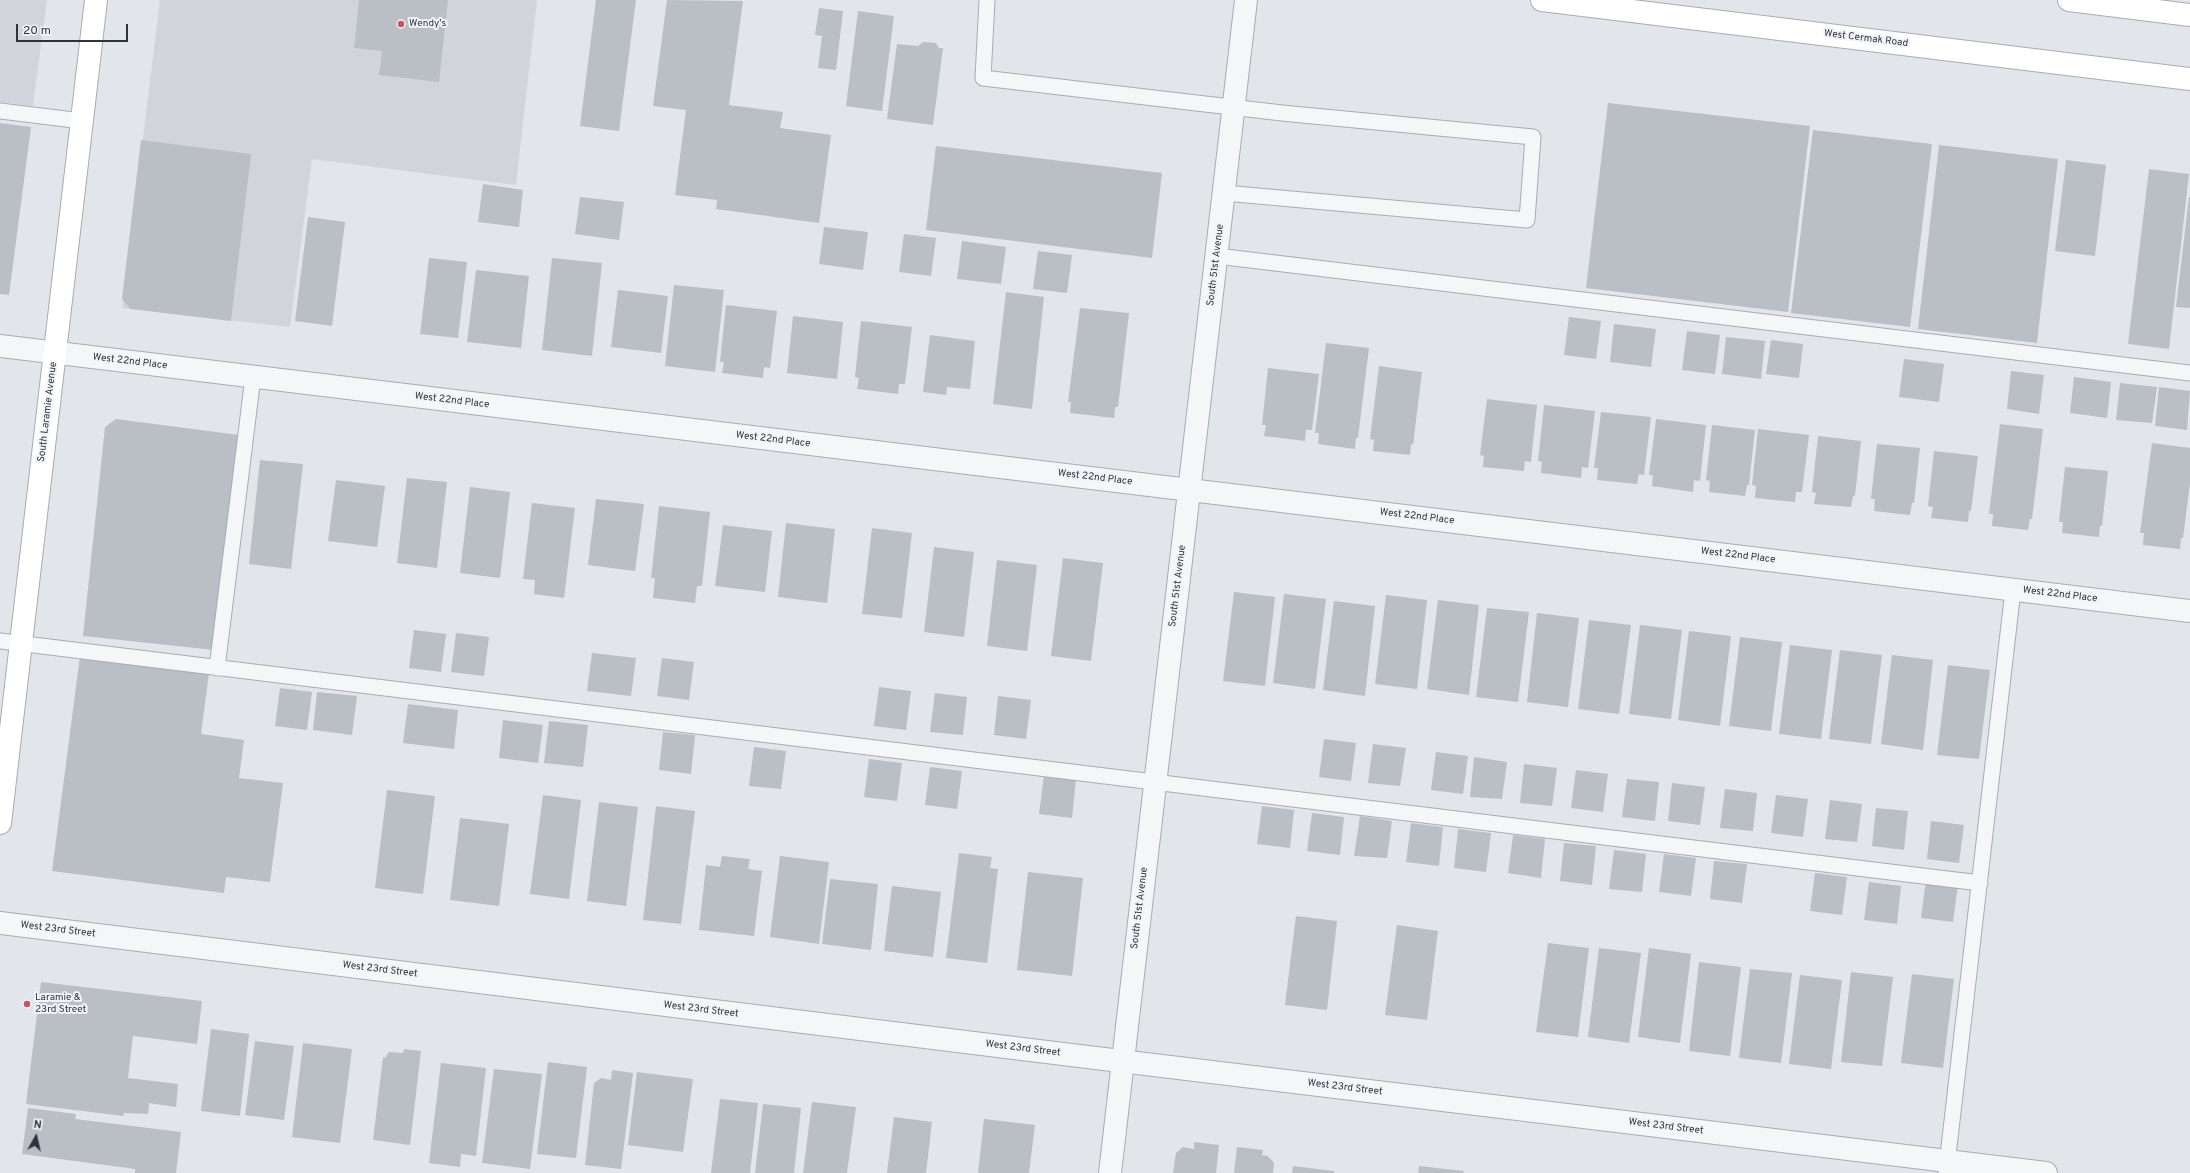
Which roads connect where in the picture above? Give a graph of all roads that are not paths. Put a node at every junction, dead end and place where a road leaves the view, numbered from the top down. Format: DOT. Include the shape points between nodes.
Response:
graph roads {
  1 [pos="96,0"];
  2 [pos="987,0"];
  3 [pos="1246,0"];
  4 [pos="1542,0"];
  5 [pos="2069,0"];
  6 [pos="2190,15"];
  7 [pos="2190,78"];
  8 [pos="1234,108"];
  9 [pos="0,110"];
  10 [pos="82,121"];
  11 [pos="1224,193"];
  12 [pos="1217,256"];
  13 [pos="0,346"];
  14 [pos="55,353"];
  15 [pos="2190,373"];
  16 [pos="253,377"];
  17 [pos="1189,490"];
  18 [pos="2014,590"];
  19 [pos="2190,611"];
  20 [pos="10,642"];
  21 [pos="217,668"];
  22 [pos="1155,783"];
  23 [pos="0,823"];
  24 [pos="1980,883"];
  25 [pos="0,923"];
  26 [pos="1123,1061"];
  27 [pos="1947,1167"];
  28 [pos="1110,1173"];
  29 [pos="2046,1173"];
  1 -- 10 [label="main road, South Laramie Avenue"];
  2 -- 8 [label="lane" via="983,78"];
  3 -- 8 [label="street, South 51st Avenue"];
  4 -- 7 [label="main road, West Cermak Road"];
  5 -- 6 [label="main road"];
  8 -- 11 [label="street, South 51st Avenue"];
  8 -- 11 [label="lane" via="1533,137 1526,220"];
  9 -- 10 [label="lane"];
  10 -- 14 [label="main road, South Laramie Avenue"];
  11 -- 12 [label="street, South 51st Avenue"];
  12 -- 15 [label="lane"];
  12 -- 17 [label="street, South 51st Avenue"];
  13 -- 14 [label="street, West 22nd Place"];
  14 -- 16 [label="street, West 22nd Place"];
  14 -- 20 [label="main road, South Laramie Avenue"];
  16 -- 17 [label="street, West 22nd Place"];
  16 -- 21 [label="lane"];
  17 -- 18 [label="street, West 22nd Place"];
  17 -- 22 [label="street, South 51st Avenue"];
  18 -- 19 [label="street, West 22nd Place"];
  18 -- 24 [label="lane"];
  20 -- 21 [label="lane"];
  20 -- 23 [label="main road, South Laramie Avenue"];
  21 -- 22 [label="lane"];
  22 -- 24 [label="lane"];
  22 -- 26 [label="street, South 51st Avenue"];
  24 -- 27 [label="lane"];
  25 -- 26 [label="street, West 23rd Street"];
  26 -- 27 [label="street, West 23rd Street"];
  26 -- 28 [label="street, South 51st Avenue"];
  27 -- 29 [label="street, West 23rd Street"];
}
